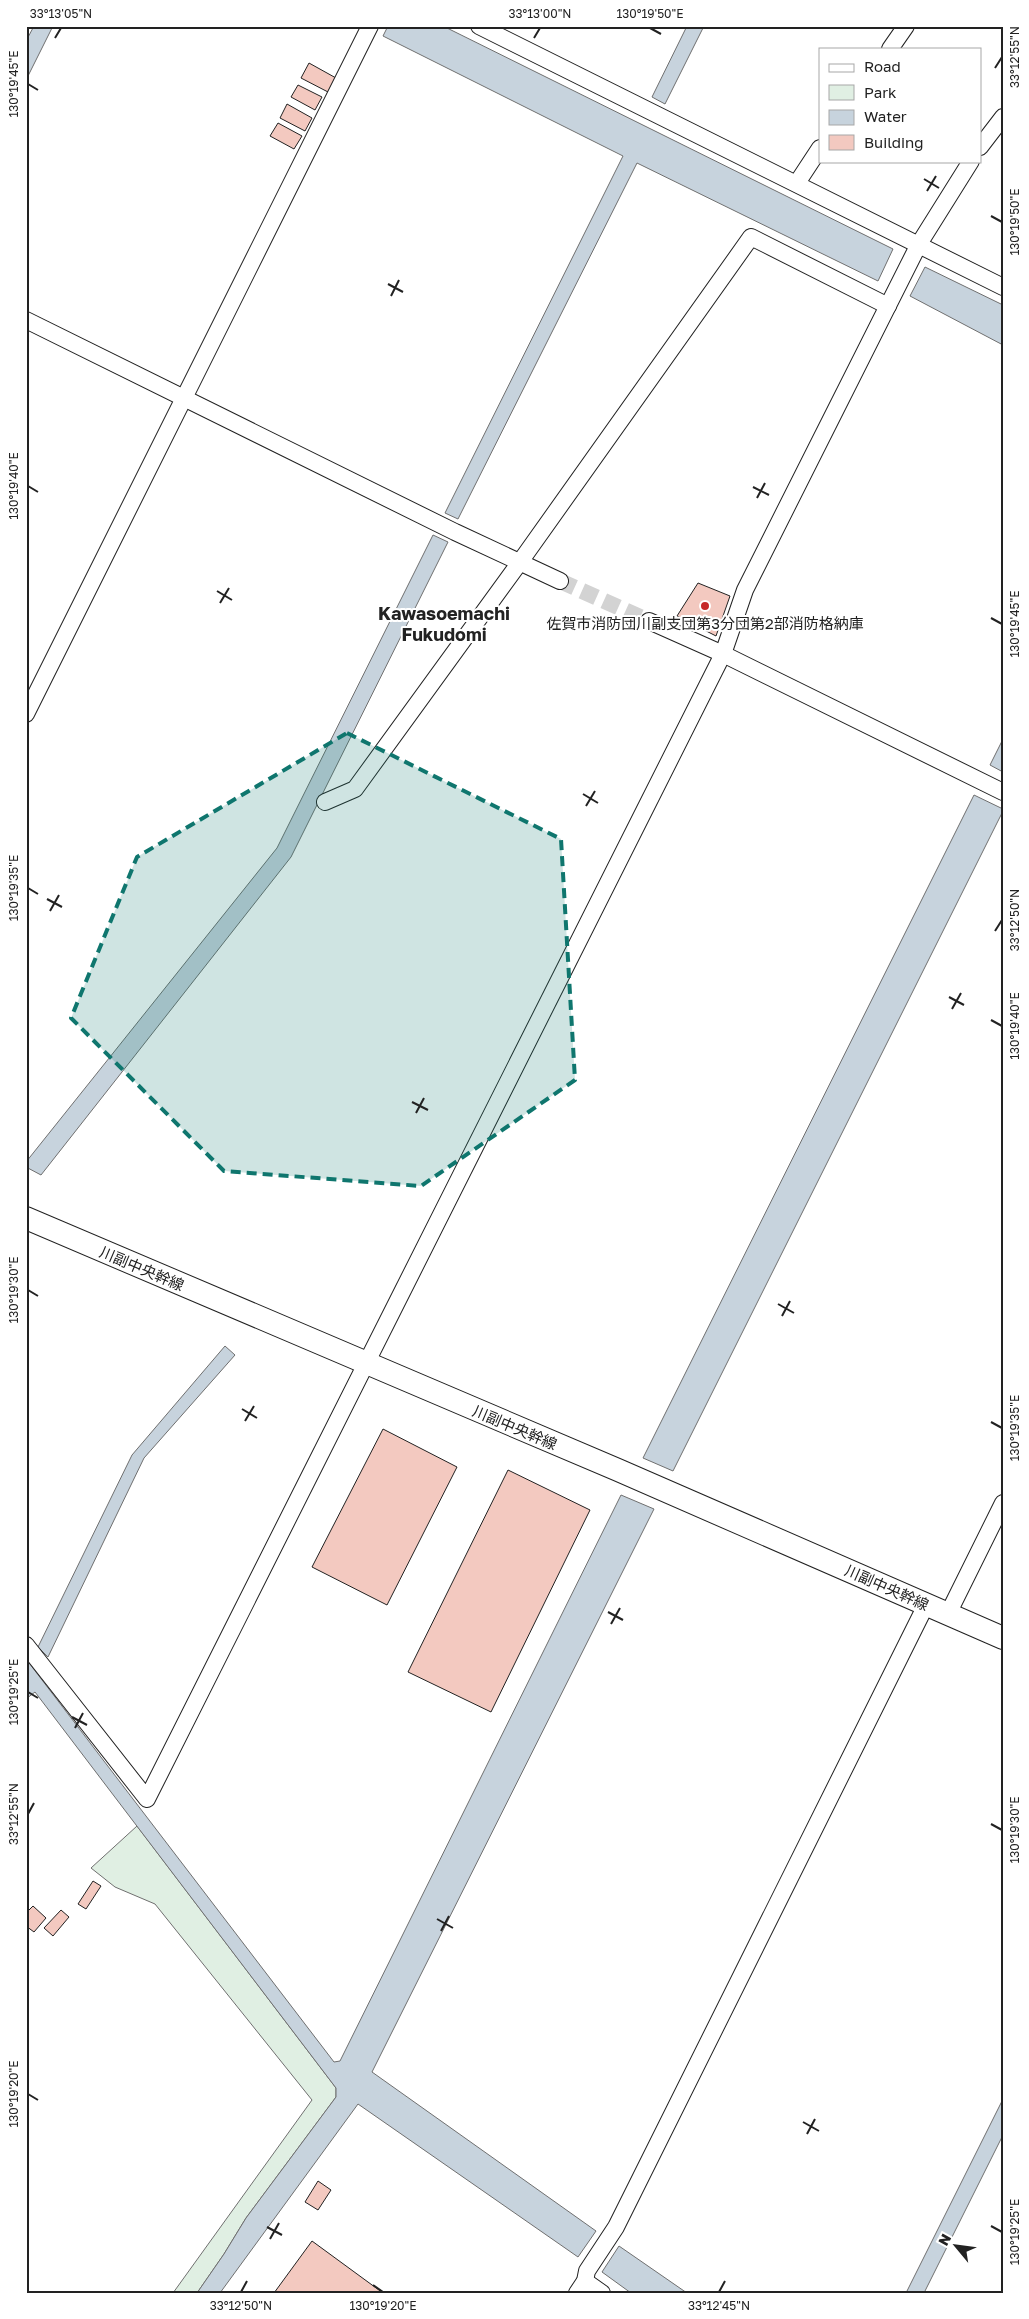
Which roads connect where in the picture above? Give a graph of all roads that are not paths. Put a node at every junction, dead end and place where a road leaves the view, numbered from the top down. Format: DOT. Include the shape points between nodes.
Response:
graph roads {
  1 [pos="370,26"];
  2 [pos="479,26"];
  3 [pos="906,26"];
  4 [pos="891,48"];
  5 [pos="1003,117"];
  6 [pos="982,144"];
  7 [pos="819,150"];
  8 [pos="970,162"];
  9 [pos="797,183"];
  10 [pos="919,244"];
  11 [pos="1003,287"];
  12 [pos="888,306"];
  13 [pos="26,320"];
  14 [pos="183,397"];
  15 [pos="520,562"];
  16 [pos="560,581"];
  17 [pos="649,621"];
  18 [pos="723,654"];
  19 [pos="26,714"];
  20 [pos="1003,792"];
  21 [pos="325,802"];
  22 [pos="26,1218"];
  23 [pos="367,1364"];
  24 [pos="1003,1503"];
  25 [pos="926,1605"];
  26 [pos="948,1614"];
  27 [pos="1003,1638"];
  28 [pos="26,1645"];
  29 [pos="581,2287"];
  30 [pos="602,2293"];
  1 -- 14 [label="street"];
  2 -- 9 [label="street"];
  3 -- 4 [label="street"];
  5 -- 6 [label="street"];
  7 -- 9 [label="street"];
  8 -- 10 [label="street"];
  9 -- 10 [label="street"];
  10 -- 11 [label="street"];
  10 -- 12 [label="street"];
  12 -- 15 [label="street" via="752,237"];
  12 -- 18 [label="street" via="745,590"];
  13 -- 14 [label="street"];
  14 -- 15 [label="street"];
  14 -- 19 [label="street"];
  15 -- 16 [label="street"];
  15 -- 21 [label="street" via="355,789"];
  17 -- 18 [label="street"];
  18 -- 20 [label="street"];
  18 -- 23 [label="street"];
  22 -- 23 [label="street, 川副中央幹線"];
  23 -- 25 [label="street, 川副中央幹線"];
  23 -- 28 [label="street" via="146,1799"];
  24 -- 26 [label="street"];
  25 -- 26 [label="street, 川副中央幹線"];
  25 -- 29 [label="street" via="616,2227 587,2271"];
  26 -- 27 [label="street, 川副中央幹線"];
  29 -- 30 [label="street"];
}
